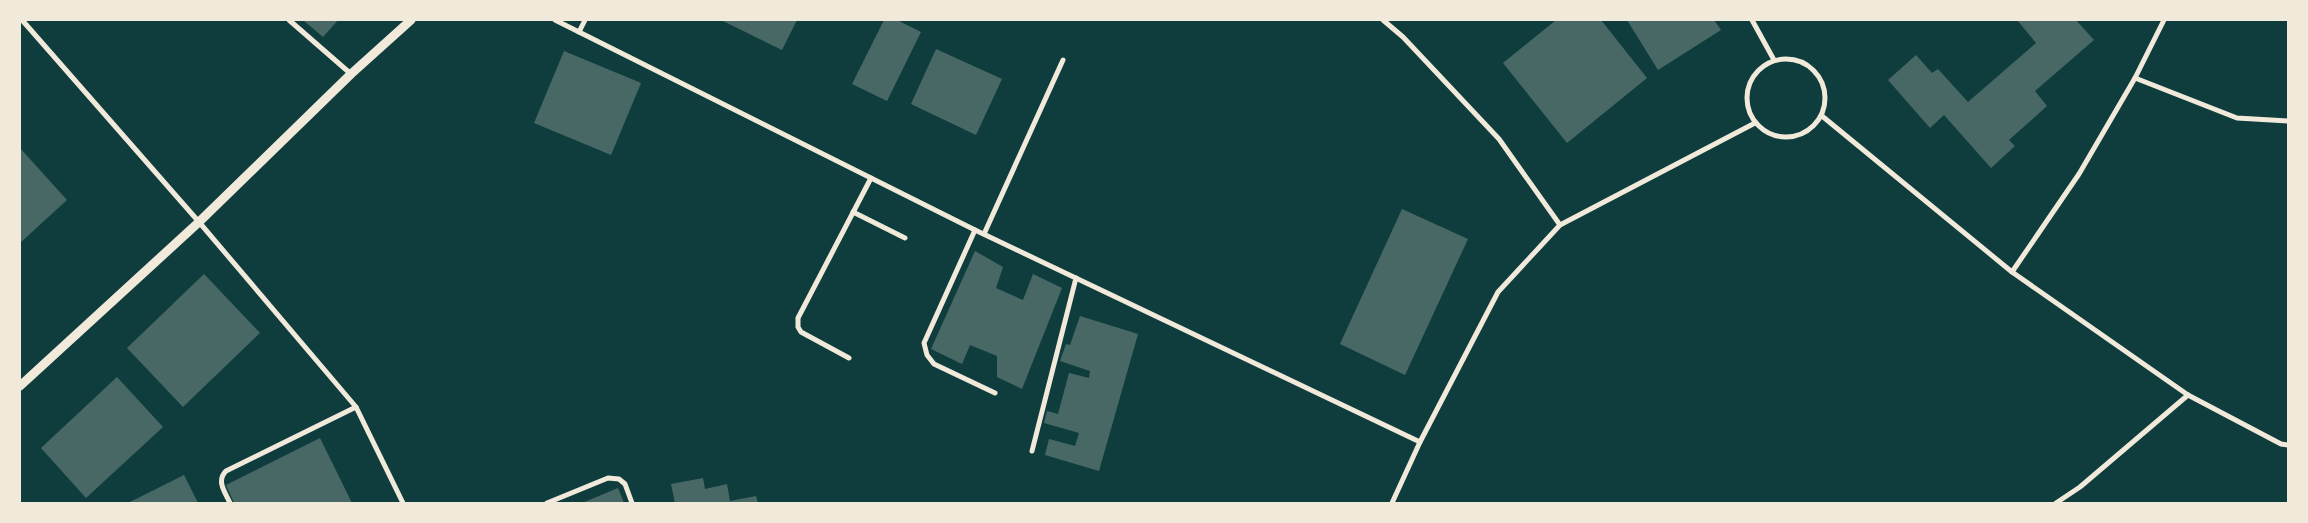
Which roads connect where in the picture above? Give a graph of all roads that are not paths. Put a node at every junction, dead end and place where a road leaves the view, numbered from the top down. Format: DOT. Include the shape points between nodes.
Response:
graph roads {
  1 [pos="22,20"];
  2 [pos="288,20"];
  3 [pos="410,20"];
  4 [pos="555,20"];
  5 [pos="584,20"];
  6 [pos="1383,20"];
  7 [pos="1752,20"];
  8 [pos="2164,20"];
  9 [pos="579,32"];
  10 [pos="1063,60"];
  11 [pos="1774,60"];
  12 [pos="351,74"];
  13 [pos="2135,78"];
  14 [pos="1822,116"];
  15 [pos="2288,121"];
  16 [pos="1755,123"];
  17 [pos="871,178"];
  18 [pos="853,212"];
  19 [pos="199,222"];
  20 [pos="1560,225"];
  21 [pos="975,230"];
  22 [pos="984,234"];
  23 [pos="904,238"];
  24 [pos="2012,272"];
  25 [pos="1076,278"];
  26 [pos="849,358"];
  27 [pos="20,386"];
  28 [pos="995,394"];
  29 [pos="2188,395"];
  30 [pos="356,407"];
  31 [pos="1420,442"];
  32 [pos="2288,445"];
  33 [pos="1032,451"];
  34 [pos="230,503"];
  35 [pos="403,503"];
  36 [pos="546,503"];
  37 [pos="632,503"];
  38 [pos="1392,503"];
  39 [pos="2056,503"];
  1 -- 19 [label="street"];
  2 -- 12 [label="street"];
  3 -- 12 [label="street"];
  4 -- 9 [label="street"];
  5 -- 9 [label="street"];
  6 -- 20 [label="street" via="1403,37 1498,139"];
  7 -- 11 [label="street"];
  8 -- 13 [label="street"];
  9 -- 17 [label="street"];
  10 -- 22 [label="street"];
  11 -- 14 [label="street" via="1800,61 1820,78 1825,96"];
  11 -- 16 [label="street" via="1758,71 1748,87 1746,100"];
  12 -- 19 [label="street"];
  13 -- 15 [label="street" via="2237,118"];
  13 -- 24 [label="street" via="2079,174"];
  14 -- 16 [label="street" via="1814,127 1790,138 1765,132"];
  14 -- 24 [label="street"];
  16 -- 20 [label="street"];
  17 -- 18 [label="street"];
  17 -- 21 [label="street"];
  18 -- 23 [label="street"];
  18 -- 26 [label="street" via="798,318 801,332"];
  19 -- 27 [label="street"];
  19 -- 30 [label="street"];
  20 -- 31 [label="street" via="1498,292"];
  21 -- 22 [label="street"];
  21 -- 28 [label="street" via="924,343 926,355 934,364"];
  22 -- 25 [label="street"];
  24 -- 29 [label="street"];
  25 -- 31 [label="street"];
  25 -- 33 [label="street"];
  29 -- 32 [label="street"];
  29 -- 39 [label="street" via="2080,487"];
  30 -- 34 [label="street" via="226,471 220,481"];
  30 -- 35 [label="street"];
  31 -- 38 [label="street"];
  36 -- 37 [label="street" via="608,478 619,479 624,484"];
}
